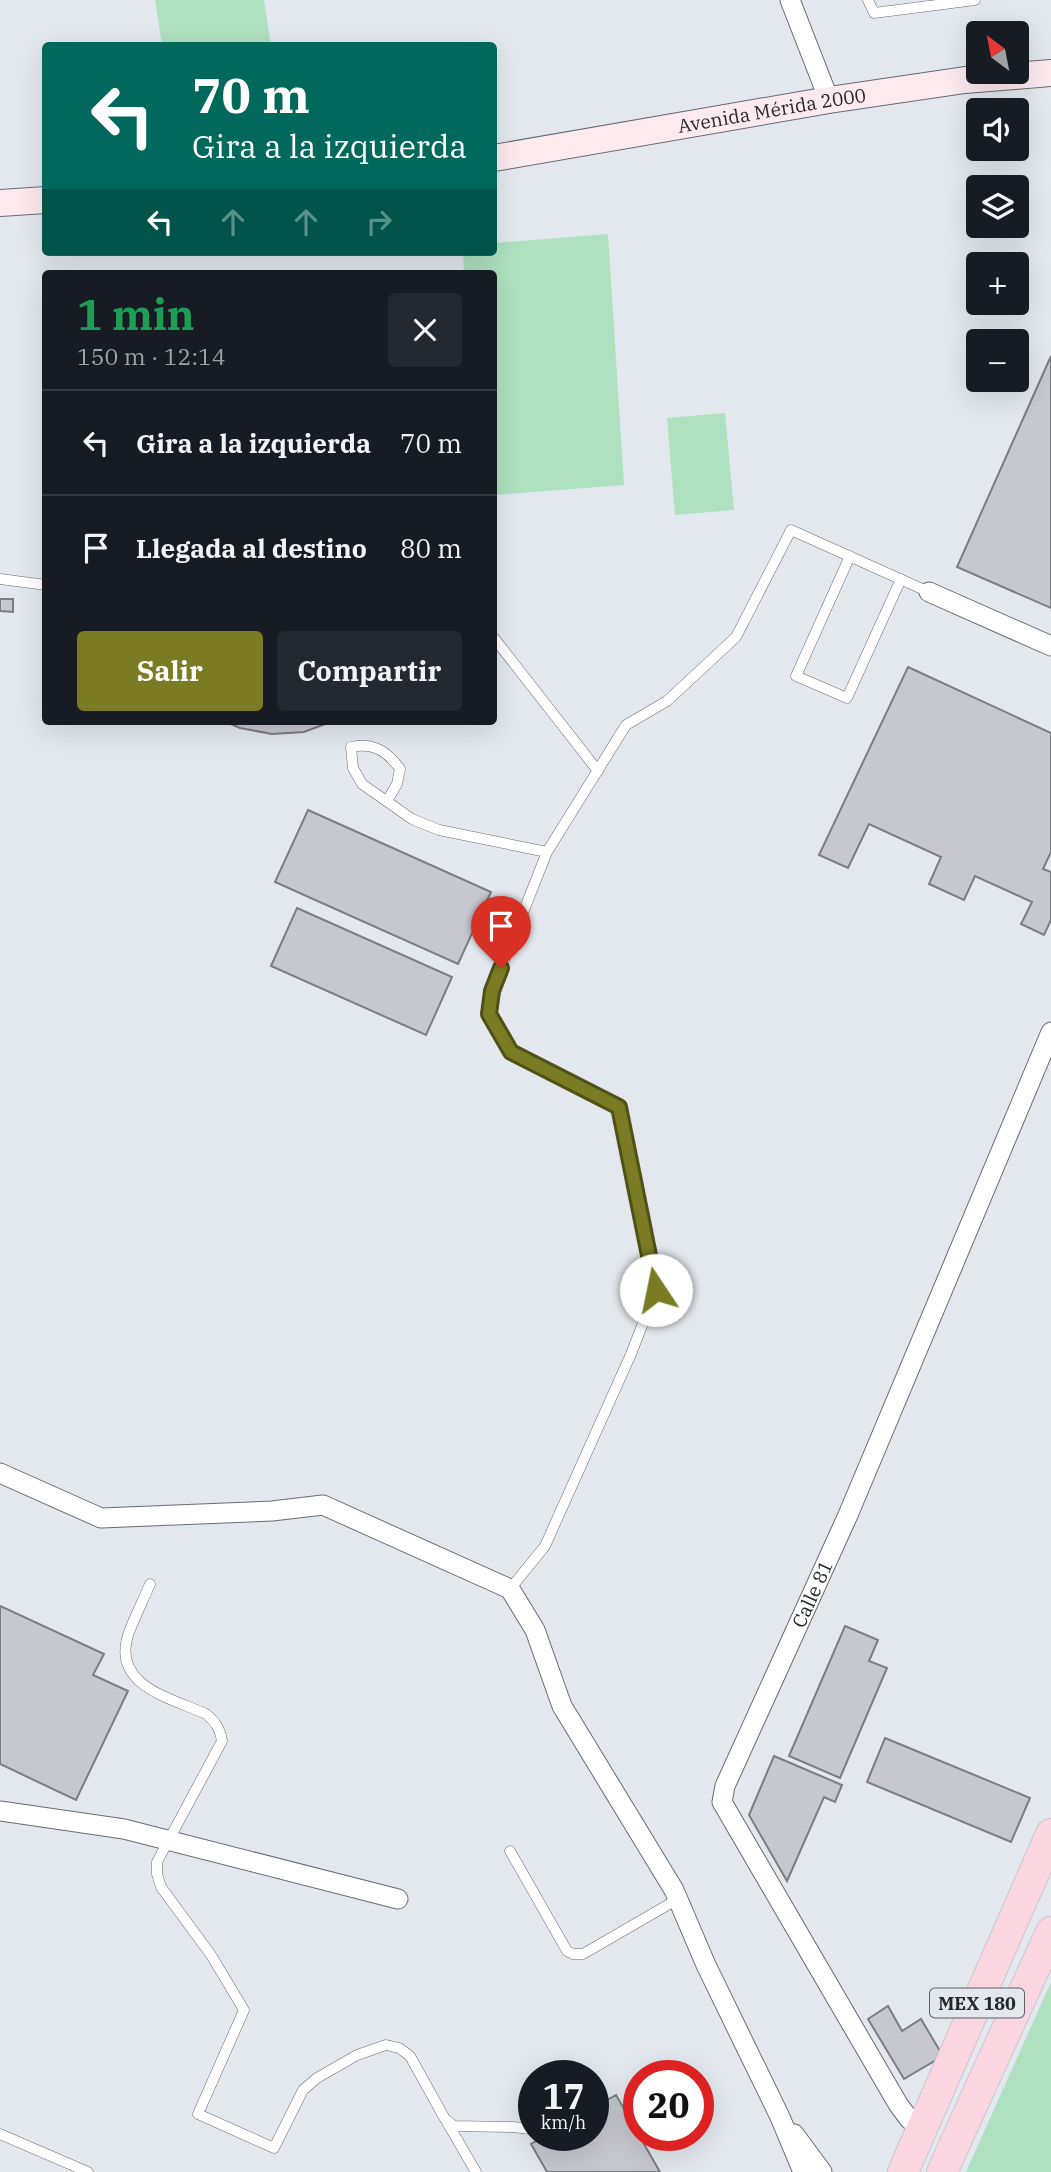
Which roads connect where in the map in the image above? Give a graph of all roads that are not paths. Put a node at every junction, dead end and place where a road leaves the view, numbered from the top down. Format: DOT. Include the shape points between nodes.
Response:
graph roads {
  1 [pos="790,0"];
  2 [pos="868,0"];
  3 [pos="975,0"];
  4 [pos="1051,73"];
  5 [pos="829,100"];
  6 [pos="497,157"];
  7 [pos="42,200"];
  8 [pos="0,203"];
  9 [pos="850,556"];
  10 [pos="0,579"];
  11 [pos="901,579"];
  12 [pos="42,584"];
  13 [pos="929,592"];
  14 [pos="497,642"];
  15 [pos="1051,646"];
  16 [pos="598,771"];
  17 [pos="387,801"];
  18 [pos="547,852"];
  19 [pos="1051,1032"];
  20 [pos="0,1473"];
  21 [pos="150,1584"];
  22 [pos="510,1589"];
  23 [pos="0,1811"];
  24 [pos="1051,1834"];
  25 [pos="169,1841"];
  26 [pos="510,1851"];
  27 [pos="398,1899"];
  28 [pos="678,1899"];
  29 [pos="1051,1933"];
  30 [pos="780,2117"];
  31 [pos="445,2119"];
  32 [pos="518,2128"];
  33 [pos="921,2129"];
  34 [pos="0,2134"];
  35 [pos="88,2172"];
  36 [pos="476,2172"];
  37 [pos="803,2172"];
  38 [pos="822,2172"];
  39 [pos="903,2172"];
  40 [pos="942,2172"];
  1 -- 5 [label="street"];
  2 -- 3 [label="lane" via="874,13"];
  4 -- 5 [label="main road, Avenida Mérida 2000"];
  5 -- 6 [label="main road, Avenida Mérida 2000"];
  7 -- 8 [label="main road"];
  9 -- 11 [label="lane"];
  9 -- 11 [label="lane" via="796,676 847,698"];
  9 -- 16 [label="lane" via="791,530 736,637 667,701 626,725"];
  10 -- 12 [label="lane"];
  11 -- 13 [label="lane"];
  13 -- 15 [label="street"];
  14 -- 16 [label="lane"];
  16 -- 18 [label="lane"];
  17 -- 17 [label="lane" via="362,784 353,768 351,747 364,744 380,750 400,769"];
  17 -- 18 [label="lane" via="412,819 439,830"];
  18 -- 22 [label="lane" via="492,991 489,1014 511,1052 619,1107 656,1290 545,1546"];
  19 -- 33 [label="street, Calle 81" via="848,1515 725,1786 722,1802 898,2104"];
  20 -- 22 [label="street" via="101,1518 272,1511 323,1504"];
  21 -- 25 [label="lane" via="128,1635 128,1664 144,1686 215,1721 222,1741"];
  22 -- 28 [label="street" via="536,1630 562,1706"];
  23 -- 25 [label="street" via="124,1829"];
  24 -- 33 [label="main road, MEX 180"];
  25 -- 27 [label="street"];
  25 -- 31 [label="lane" via="156,1874 244,2010 198,2114 274,2148 303,2090 357,2055 386,2045 411,2056"];
  26 -- 28 [label="lane" via="567,1951 573,1954 583,1954"];
  28 -- 30 [label="street"];
  29 -- 40 [label="main road, MEX 180"];
  30 -- 37 [label="street"];
  30 -- 38 [label="street"];
  31 -- 32 [label="lane" via="454,2126"];
  31 -- 36 [label="lane"];
  33 -- 39 [label="main road, MEX 180"];
  34 -- 35 [label="lane"];
}
